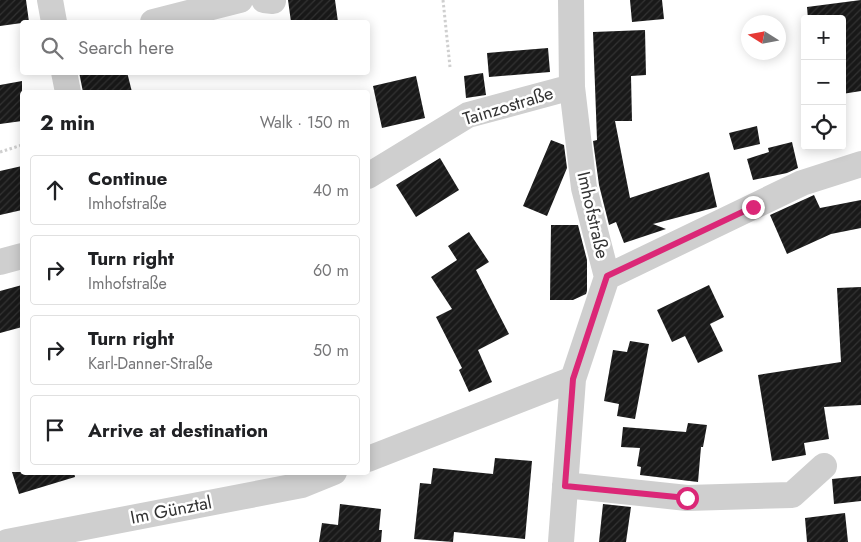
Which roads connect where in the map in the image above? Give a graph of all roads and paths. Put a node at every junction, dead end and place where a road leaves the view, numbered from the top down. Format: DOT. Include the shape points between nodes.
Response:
graph roads {
  1 [pos="50,0"];
  2 [pos="240,0"];
  3 [pos="443,0"];
  4 [pos="571,0"];
  5 [pos="54,20"];
  6 [pos="161,20"];
  7 [pos="450,67"];
  8 [pos="65,75"];
  9 [pos="572,86"];
  10 [pos="68,90"];
  11 [pos="20,146"];
  12 [pos="0,152"];
  13 [pos="861,164"];
  14 [pos="370,175"];
  15 [pos="20,257"];
  16 [pos="0,262"];
  17 [pos="607,276"];
  18 [pos="573,379"];
  19 [pos="370,458"];
  20 [pos="814,474"];
  21 [pos="327,475"];
  22 [pos="565,486"];
  23 [pos="7,542"];
  24 [pos="561,542"];
  1 -- 5 [label="street"];
  2 -- 6 [label="street"];
  3 -- 7 [label="path"];
  4 -- 9 [label="street, Imhofstraße"];
  8 -- 10 [label="street"];
  9 -- 14 [label="street, Tainzostraße" via="468,115"];
  9 -- 17 [label="street, Imhofstraße" via="584,188"];
  11 -- 12 [label="path"];
  13 -- 17 [label="street" via="802,184"];
  15 -- 16 [label="street"];
  17 -- 18 [label="street, Imhofstraße"];
  18 -- 19 [label="street"];
  18 -- 22 [label="street, Imhofstraße"];
  20 -- 22 [label="street" via="792,495 687,498"];
  21 -- 23 [label="street, Im Günztal" via="302,485"];
  22 -- 24 [label="street, Imhofstraße"];
}
